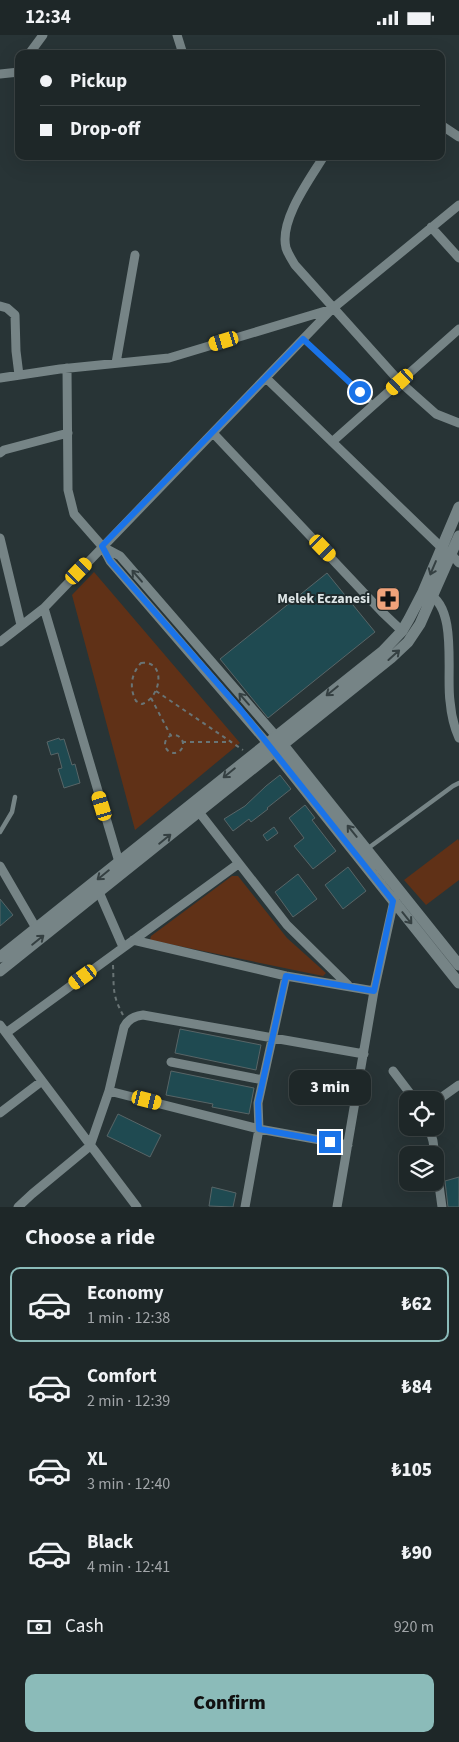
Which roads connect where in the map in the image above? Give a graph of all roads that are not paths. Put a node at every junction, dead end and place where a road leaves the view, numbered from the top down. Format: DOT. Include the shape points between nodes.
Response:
graph roads {
  1 [pos="43,35"];
  2 [pos="177,35"];
  3 [pos="31,50"];
  4 [pos="182,50"];
  5 [pos="15,71"];
  6 [pos="0,75"];
  7 [pos="445,128"];
  8 [pos="459,137"];
  9 [pos="322,160"];
  10 [pos="459,205"];
  11 [pos="431,227"];
  12 [pos="135,255"];
  13 [pos="459,257"];
  14 [pos="0,307"];
  15 [pos="332,309"];
  16 [pos="459,329"];
  17 [pos="303,339"];
  18 [pos="116,363"];
  19 [pos="66,368"];
  20 [pos="19,375"];
  21 [pos="0,378"];
  22 [pos="266,378"];
  23 [pos="400,382"];
  24 [pos="374,405"];
  25 [pos="459,423"];
  26 [pos="68,433"];
  27 [pos="212,433"];
  28 [pos="332,442"];
  29 [pos="0,453"];
  30 [pos="459,507"];
  31 [pos="459,536"];
  32 [pos="0,538"];
  33 [pos="102,546"];
  34 [pos="451,555"];
  35 [pos="428,594"];
  36 [pos="44,607"];
  37 [pos="21,625"];
  38 [pos="402,631"];
  39 [pos="0,642"];
  40 [pos="449,653"];
  41 [pos="459,655"];
  42 [pos="459,738"];
  43 [pos="275,744"];
  44 [pos="459,783"];
  45 [pos="15,797"];
  46 [pos="195,808"];
  47 [pos="0,832"];
  48 [pos="366,849"];
  49 [pos="238,864"];
  50 [pos="0,866"];
  51 [pos="122,866"];
  52 [pos="398,889"];
  53 [pos="99,892"];
  54 [pos="393,901"];
  55 [pos="36,928"];
  56 [pos="133,940"];
  57 [pos="123,947"];
  58 [pos="0,957"];
  59 [pos="459,965"];
  60 [pos="0,971"];
  61 [pos="286,976"];
  62 [pos="459,983"];
  63 [pos="348,985"];
  64 [pos="374,991"];
  65 [pos="0,1025"];
  66 [pos="6,1033"];
  67 [pos="272,1037"];
  68 [pos="364,1055"];
  69 [pos="171,1062"];
  70 [pos="393,1071"];
  71 [pos="263,1079"];
  72 [pos="42,1081"];
  73 [pos="459,1085"];
  74 [pos="110,1091"];
  75 [pos="408,1091"];
  76 [pos="444,1096"];
  77 [pos="0,1113"];
  78 [pos="259,1129"];
  79 [pos="432,1136"];
  80 [pos="348,1145"];
  81 [pos="90,1146"];
  82 [pos="18,1207"];
  83 [pos="137,1207"];
  84 [pos="245,1207"];
  85 [pos="337,1207"];
  86 [pos="442,1207"];
  1 -- 3 [label="street"];
  2 -- 4 [label="street"];
  5 -- 6 [label="street"];
  7 -- 8 [label="street"];
  9 -- 15 [label="street" via="286,227 286,248 295,265"];
  10 -- 11 [label="street"];
  11 -- 13 [label="street"];
  11 -- 15 [label="street"];
  12 -- 18 [label="street"];
  14 -- 20 [label="street" via="7,307 15,315"];
  15 -- 17 [label="street"];
  15 -- 18 [label="street" via="169,358"];
  15 -- 23 [label="street"];
  16 -- 23 [label="street"];
  17 -- 22 [label="street"];
  17 -- 24 [label="lane"];
  18 -- 19 [label="street"];
  19 -- 20 [label="street"];
  19 -- 26 [label="street"];
  20 -- 21 [label="street"];
  22 -- 27 [label="street"];
  22 -- 28 [label="street"];
  23 -- 24 [label="street"];
  23 -- 25 [label="street" via="436,414"];
  24 -- 28 [label="street"];
  26 -- 29 [label="street"];
  26 -- 33 [label="street" via="68,490 74,514"];
  27 -- 33 [label="street"];
  27 -- 38 [label="street"];
  28 -- 34 [label="street"];
  30 -- 34 [label="main road"];
  31 -- 34 [label="main road"];
  32 -- 37 [label="street"];
  33 -- 36 [label="street"];
  33 -- 43 [label="street" via="110,561"];
  34 -- 35 [label="main road"];
  35 -- 38 [label="main road"];
  35 -- 40 [label="street" via="443,610"];
  43 -- 35 [label="main road, one-way" via="408,642 420,624"];
  36 -- 37 [label="street"];
  36 -- 51 [label="street"];
  37 -- 39 [label="street"];
  38 -- 43 [label="main road, one-way"];
  40 -- 41 [label="street"];
  40 -- 42 [label="street" via="450,700"];
  43 -- 46 [label="main road"];
  43 -- 46 [label="main road, one-way" via="251,756"];
  48 -- 43 [label="main road, one-way"];
  43 -- 54 [label="main road"];
  44 -- 48 [label="lane"];
  45 -- 47 [label="lane" via="12,812"];
  46 -- 49 [label="street"];
  46 -- 51 [label="main road"];
  48 -- 52 [label="main road"];
  49 -- 56 [label="street"];
  49 -- 63 [label="street" via="287,925"];
  50 -- 55 [label="street"];
  51 -- 53 [label="main road"];
  51 -- 55 [label="main road, one-way"];
  52 -- 54 [label="street"];
  52 -- 59 [label="main road"];
  53 -- 57 [label="street"];
  60 -- 53 [label="main road, one-way"];
  54 -- 62 [label="main road, one-way"];
  54 -- 64 [label="street"];
  55 -- 58 [label="main road"];
  56 -- 57 [label="street"];
  56 -- 61 [label="street"];
  57 -- 66 [label="street"];
  61 -- 63 [label="street"];
  61 -- 67 [label="street"];
  63 -- 64 [label="street"];
  64 -- 68 [label="street"];
  65 -- 66 [label="street"];
  66 -- 72 [label="street"];
  67 -- 68 [label="street"];
  67 -- 71 [label="street"];
  67 -- 74 [label="street" via="143,1015 135,1017 122,1031"];
  68 -- 80 [label="street"];
  69 -- 71 [label="street"];
  70 -- 75 [label="street"];
  71 -- 78 [label="street" via="258,1103"];
  72 -- 77 [label="street"];
  72 -- 81 [label="street"];
  73 -- 76 [label="street"];
  74 -- 78 [label="street"];
  74 -- 81 [label="street"];
  78 -- 80 [label="street"];
  78 -- 84 [label="street"];
  79 -- 86 [label="street"];
  80 -- 85 [label="street"];
  81 -- 82 [label="street"];
  81 -- 83 [label="street"];
}
